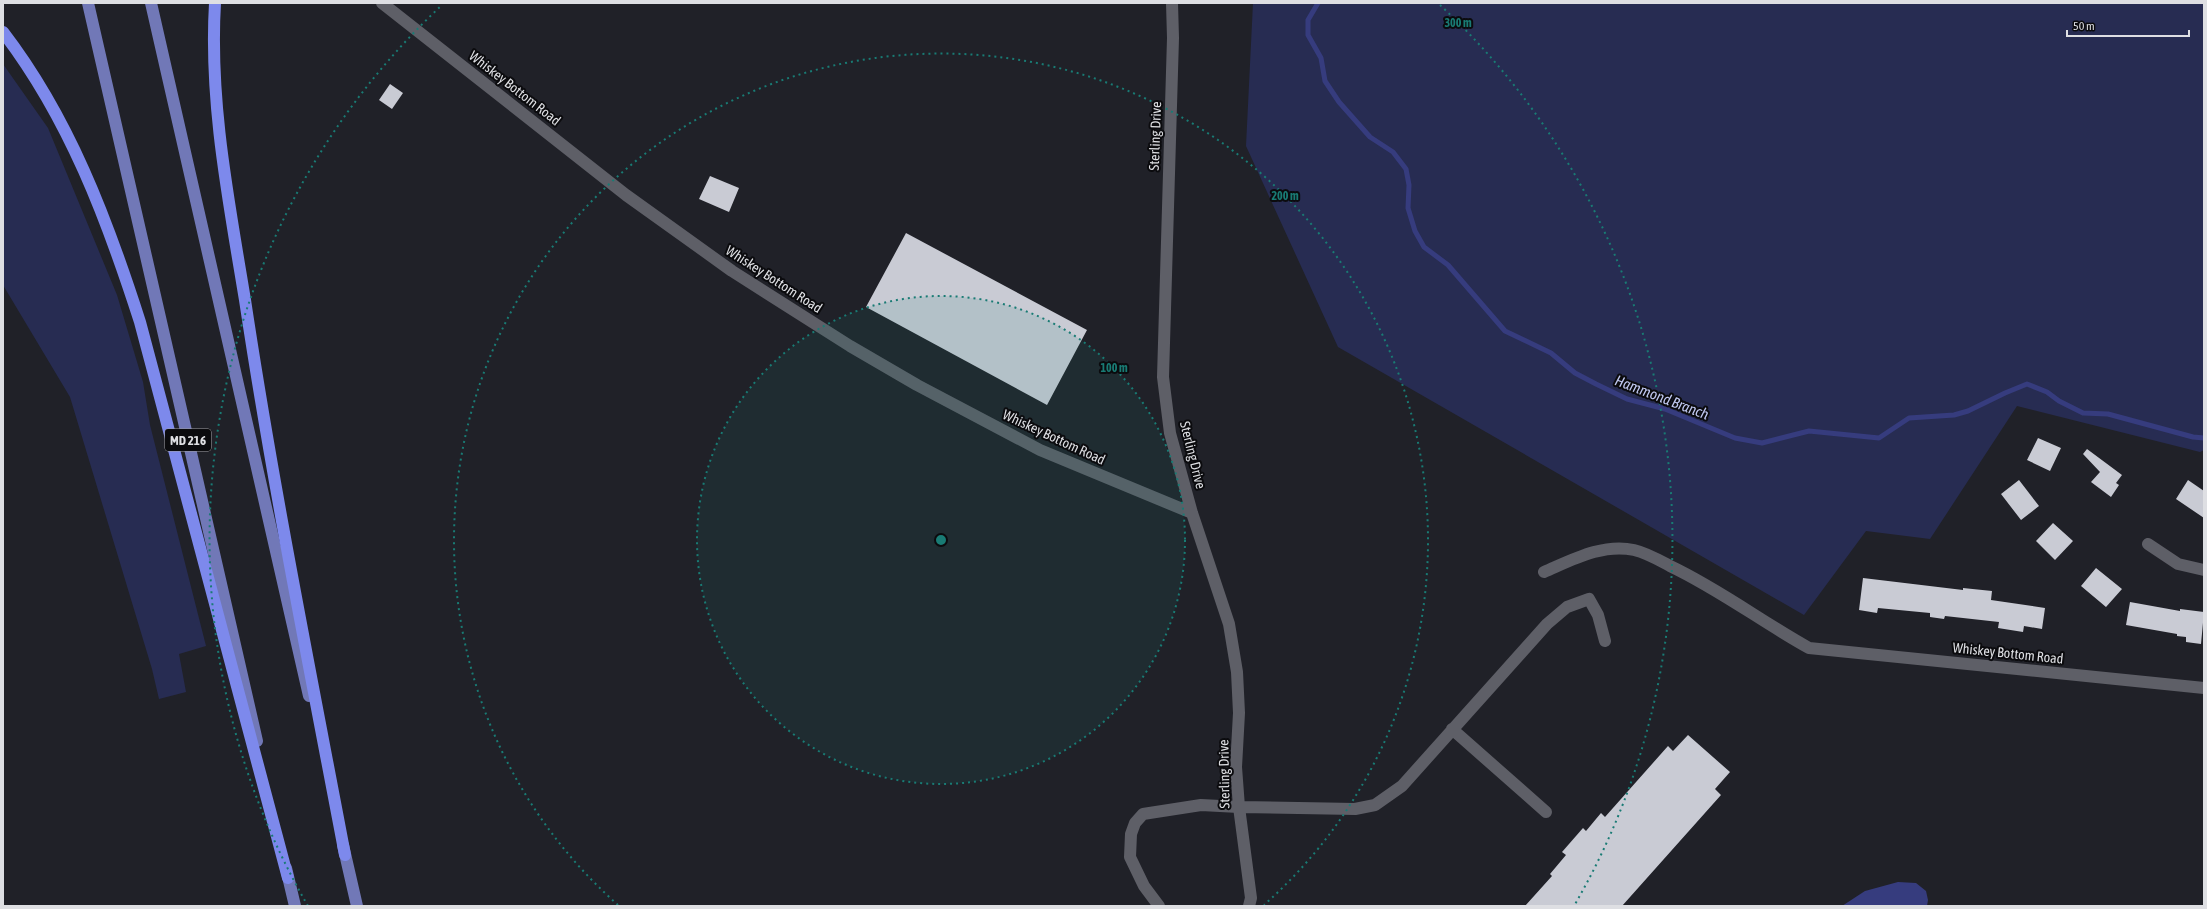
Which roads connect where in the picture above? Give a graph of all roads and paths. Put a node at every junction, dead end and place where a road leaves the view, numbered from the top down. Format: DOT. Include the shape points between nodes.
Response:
graph roads {
  1 [pos="88,3"];
  2 [pos="151,3"];
  3 [pos="215,3"];
  4 [pos="382,3"];
  5 [pos="1172,3"];
  6 [pos="3,32"];
  7 [pos="1192,513"];
  8 [pos="2148,544"];
  9 [pos="2204,570"];
  10 [pos="1544,572"];
  11 [pos="1605,641"];
  12 [pos="2204,688"];
  13 [pos="1452,730"];
  14 [pos="1238,807"];
  15 [pos="1546,812"];
  16 [pos="345,855"];
  17 [pos="288,878"];
  18 [pos="295,906"];
  19 [pos="357,906"];
  20 [pos="1159,906"];
  21 [pos="1249,906"];
  1 -- 17 [label="main road, MD 216"];
  2 -- 16 [label="main road"];
  3 -- 16 [label="highway" via="215,74 219,133 264,426"];
  4 -- 7 [label="street, Whiskey Bottom Road" via="626,195 732,271 850,346 917,385 1040,450"];
  5 -- 7 [label="street, Sterling Drive" via="1163,377 1170,433"];
  6 -- 17 [label="highway" via="48,99 88,178 114,241 140,322"];
  7 -- 14 [label="street, Sterling Drive" via="1229,624 1237,672"];
  8 -- 9 [label="street" via="2178,564"];
  10 -- 12 [label="street, Whiskey Bottom Road" via="1586,553 1634,550 1694,577 1808,648"];
  11 -- 13 [label="street" via="1598,615 1589,599 1567,607 1547,624"];
  13 -- 14 [label="street" via="1402,786 1375,805 1355,809"];
  13 -- 15 [label="street"];
  14 -- 20 [label="street" via="1201,805 1176,808 1143,814 1135,823 1131,834 1130,857 1144,886"];
  14 -- 21 [label="street, Sterling Drive" via="1251,898"];
  16 -- 19 [label="main road"];
  17 -- 18 [label="main road, MD 216"];
}
